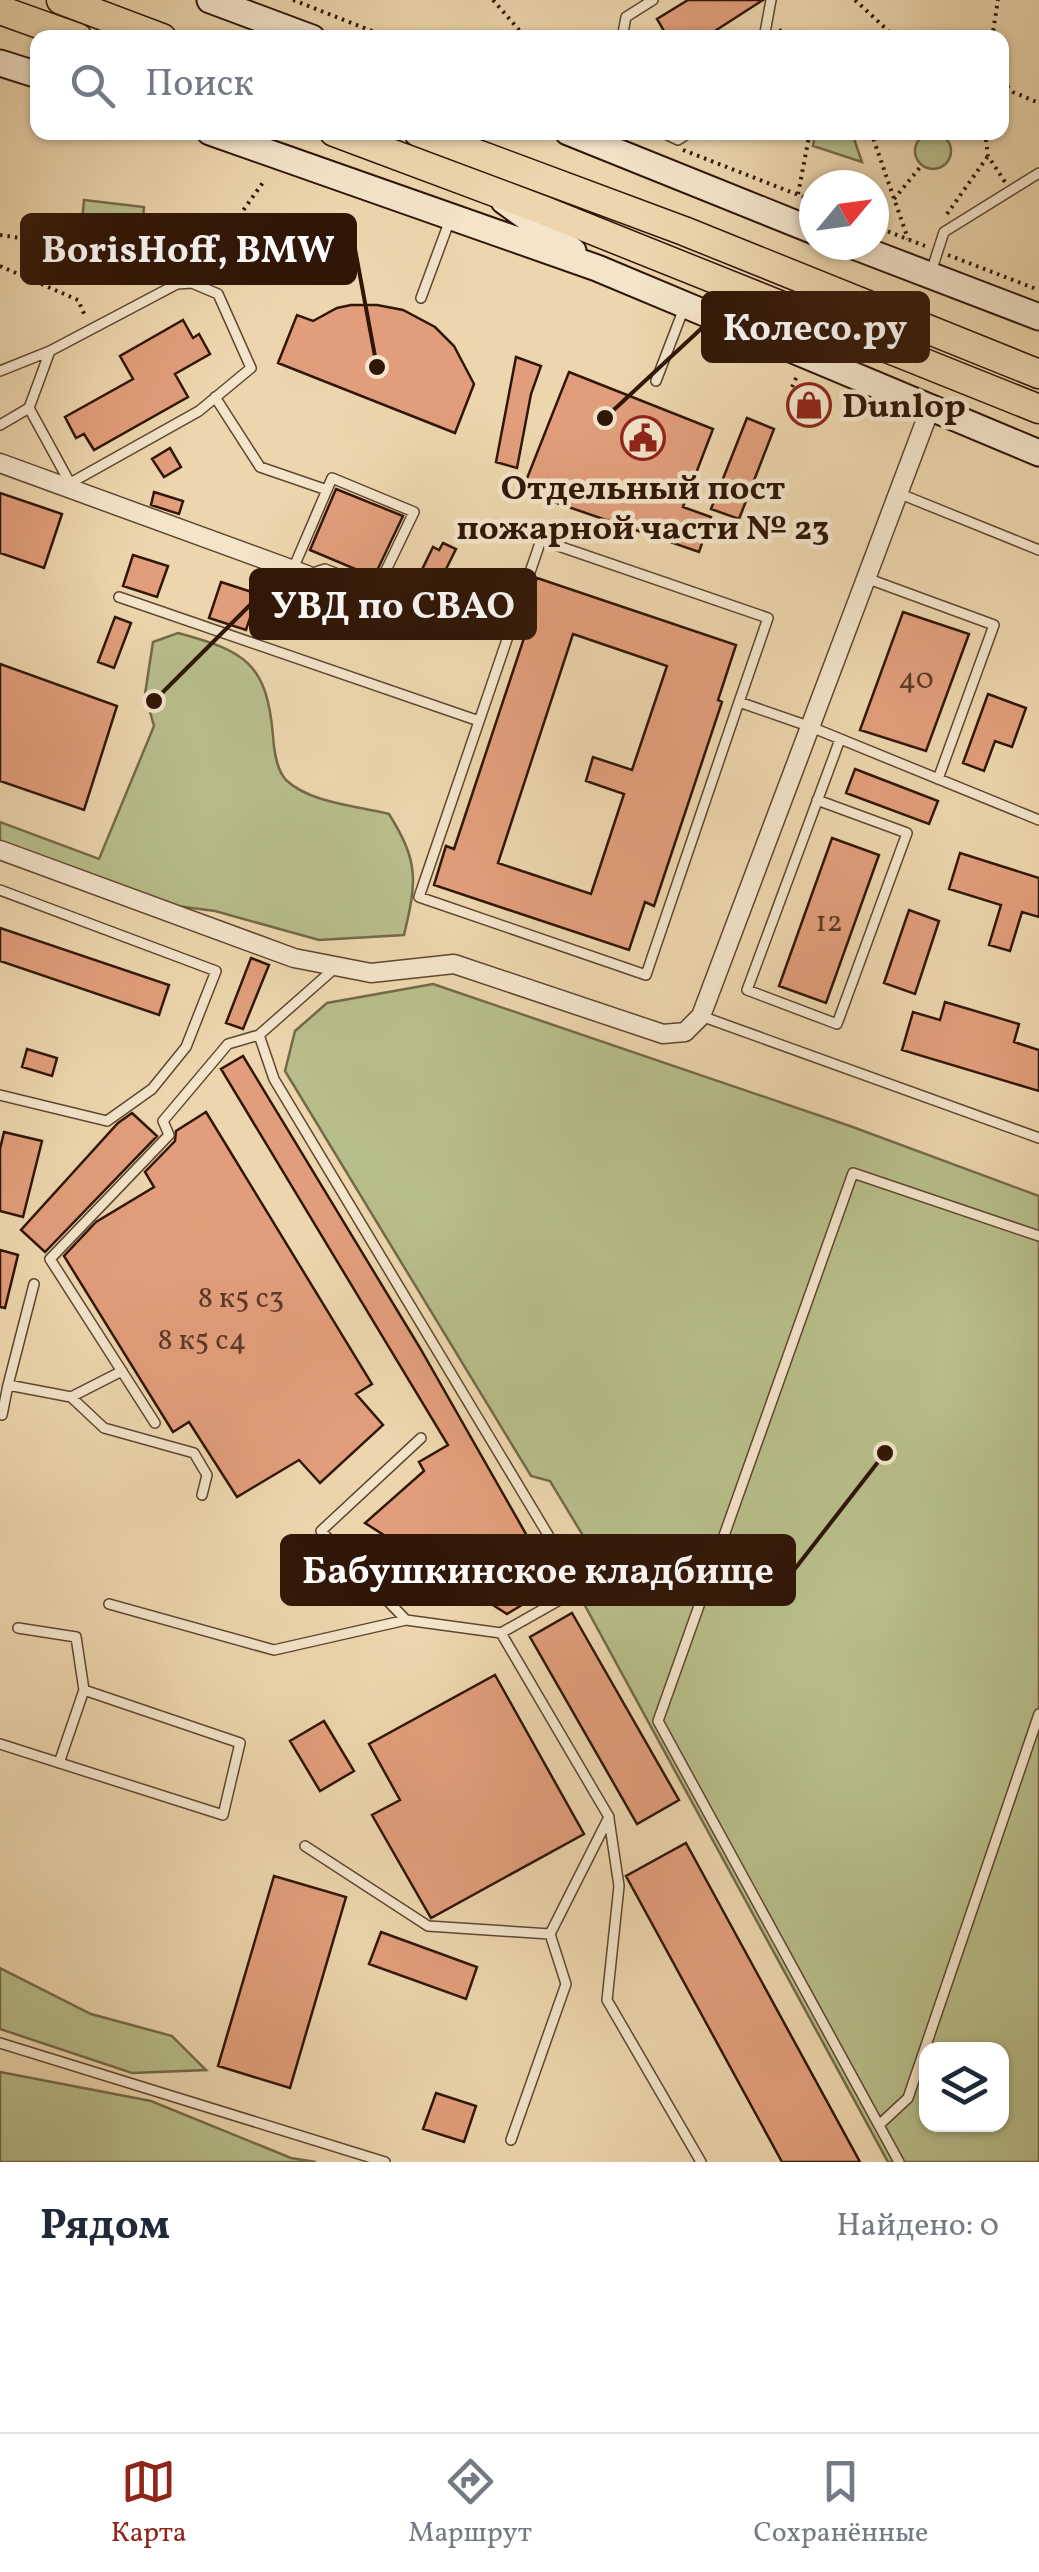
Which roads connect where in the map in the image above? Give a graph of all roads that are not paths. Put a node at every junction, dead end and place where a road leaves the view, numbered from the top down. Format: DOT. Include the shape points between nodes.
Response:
graph roads {
  1 [pos="61,0"];
  2 [pos="210,0"];
  3 [pos="772,0"];
  4 [pos="648,1"];
  5 [pos="0,10"];
  6 [pos="56,30"];
  7 [pos="141,30"];
  8 [pos="291,30"];
  9 [pos="624,30"];
  10 [pos="765,30"];
  11 [pos="0,63"];
  12 [pos="30,72"];
  13 [pos="233,140"];
  14 [pos="355,140"];
  15 [pos="439,140"];
  16 [pos="607,140"];
  17 [pos="1039,173"];
  18 [pos="492,192"];
  19 [pos="452,215"];
  20 [pos="799,223"];
  21 [pos="889,253"];
  22 [pos="934,263"];
  23 [pos="597,268"];
  24 [pos="421,298"];
  25 [pos="685,305"];
  26 [pos="1039,316"];
  27 [pos="50,351"];
  28 [pos="0,372"];
  29 [pos="1039,374"];
  30 [pos="656,381"];
  31 [pos="215,397"];
  32 [pos="29,408"];
  33 [pos="930,410"];
  34 [pos="1039,410"];
  35 [pos="0,425"];
  36 [pos="1039,453"];
  37 [pos="0,463"];
  38 [pos="66,485"];
  39 [pos="327,490"];
  40 [pos="898,492"];
  41 [pos="1039,550"];
  42 [pos="300,573"];
  43 [pos="866,578"];
  44 [pos="119,597"];
  45 [pos="739,702"];
  46 [pos="479,721"];
  47 [pos="811,727"];
  48 [pos="840,739"];
  49 [pos="938,779"];
  50 [pos="818,800"];
  51 [pos="1039,820"];
  52 [pos="0,850"];
  53 [pos="0,890"];
  54 [pos="337,966"];
  55 [pos="701,1016"];
  56 [pos="259,1035"];
  57 [pos="0,1095"];
  58 [pos="1039,1138"];
  59 [pos="1039,1236"];
  60 [pos="34,1284"];
  61 [pos="122,1371"];
  62 [pos="8,1385"];
  63 [pos="70,1397"];
  64 [pos="1,1415"];
  65 [pos="155,1423"];
  66 [pos="0,1427"];
  67 [pos="421,1438"];
  68 [pos="202,1495"];
  69 [pos="109,1604"];
  70 [pos="406,1620"];
  71 [pos="18,1628"];
  72 [pos="501,1633"];
  73 [pos="84,1690"];
  74 [pos="1039,1714"];
  75 [pos="0,1744"];
  76 [pos="59,1763"];
  77 [pos="609,1816"];
  78 [pos="305,1846"];
  79 [pos="550,1934"];
  80 [pos="0,2043"];
  81 [pos="879,2125"];
  82 [pos="511,2140"];
  83 [pos="385,2162"];
  84 [pos="700,2162"];
  85 [pos="900,2162"];
  1 -- 7 [label="main road"];
  2 -- 8 [label="street"];
  3 -- 10 [label="lane"];
  4 -- 9 [label="lane" via="626,17"];
  5 -- 6 [label="main road"];
  11 -- 12 [label="street"];
  13 -- 19 [label="street"];
  14 -- 18 [label="main road"];
  15 -- 29 [label="main road"];
  16 -- 20 [label="street"];
  17 -- 22 [label="lane" via="944,232"];
  18 -- 23 [label="street"];
  18 -- 34 [label="main road"];
  19 -- 23 [label="street"];
  19 -- 24 [label="lane"];
  21 -- 22 [label="street"];
  22 -- 26 [label="street"];
  23 -- 25 [label="street"];
  25 -- 30 [label="lane"];
  25 -- 33 [label="street"];
  27 -- 28 [label="lane"];
  27 -- 31 [label="lane" via="177,284 192,283 218,294 251,368"];
  27 -- 32 [label="lane"];
  31 -- 38 [label="lane"];
  31 -- 39 [label="lane" via="260,467"];
  32 -- 35 [label="lane"];
  32 -- 38 [label="lane"];
  33 -- 36 [label="street"];
  33 -- 40 [label="street"];
  37 -- 38 [label="street"];
  38 -- 42 [label="street"];
  39 -- 42 [label="lane"];
  39 -- 42 [label="lane" via="332,478 414,512 377,588 325,569"];
  40 -- 41 [label="lane"];
  40 -- 43 [label="street"];
  43 -- 47 [label="street"];
  43 -- 49 [label="lane" via="994,625"];
  44 -- 46 [label="lane"];
  45 -- 46 [label="lane" via="768,618 541,540"];
  45 -- 46 [label="lane" via="646,975 419,897"];
  45 -- 47 [label="lane"];
  47 -- 48 [label="lane"];
  47 -- 55 [label="street"];
  48 -- 49 [label="lane"];
  48 -- 50 [label="lane"];
  49 -- 51 [label="lane"];
  50 -- 50 [label="lane" via="747,990 836,1024 907,833"];
  52 -- 54 [label="street" via="294,958"];
  53 -- 57 [label="lane" via="216,971 186,1047 152,1089 107,1122"];
  54 -- 55 [label="street" via="370,973 454,964 663,1034 685,1032"];
  54 -- 56 [label="lane"];
  55 -- 58 [label="lane"];
  56 -- 61 [label="lane" via="228,1044 164,1121 169,1135 50,1258"];
  56 -- 72 [label="lane" via="274,1078 574,1578 563,1598"];
  59 -- 81 [label="lane" via="853,1173 658,1721"];
  60 -- 62 [label="lane"];
  61 -- 63 [label="lane"];
  61 -- 65 [label="lane"];
  62 -- 63 [label="lane"];
  62 -- 64 [label="lane"];
  63 -- 68 [label="lane" via="104,1428 194,1453 207,1475"];
  64 -- 66 [label="lane"];
  67 -- 70 [label="lane" via="322,1531"];
  69 -- 70 [label="lane" via="274,1650"];
  70 -- 72 [label="lane"];
  71 -- 73 [label="lane" via="76,1637"];
  72 -- 77 [label="lane"];
  73 -- 76 [label="lane"];
  73 -- 76 [label="lane" via="240,1744 223,1816"];
  74 -- 81 [label="lane" via="908,2098"];
  75 -- 76 [label="lane"];
  77 -- 79 [label="lane"];
  77 -- 84 [label="lane" via="619,1886 606,2000"];
  78 -- 79 [label="lane" via="428,1926"];
  79 -- 82 [label="lane" via="566,1984"];
  80 -- 83 [label="lane"];
  81 -- 85 [label="lane"];
}
